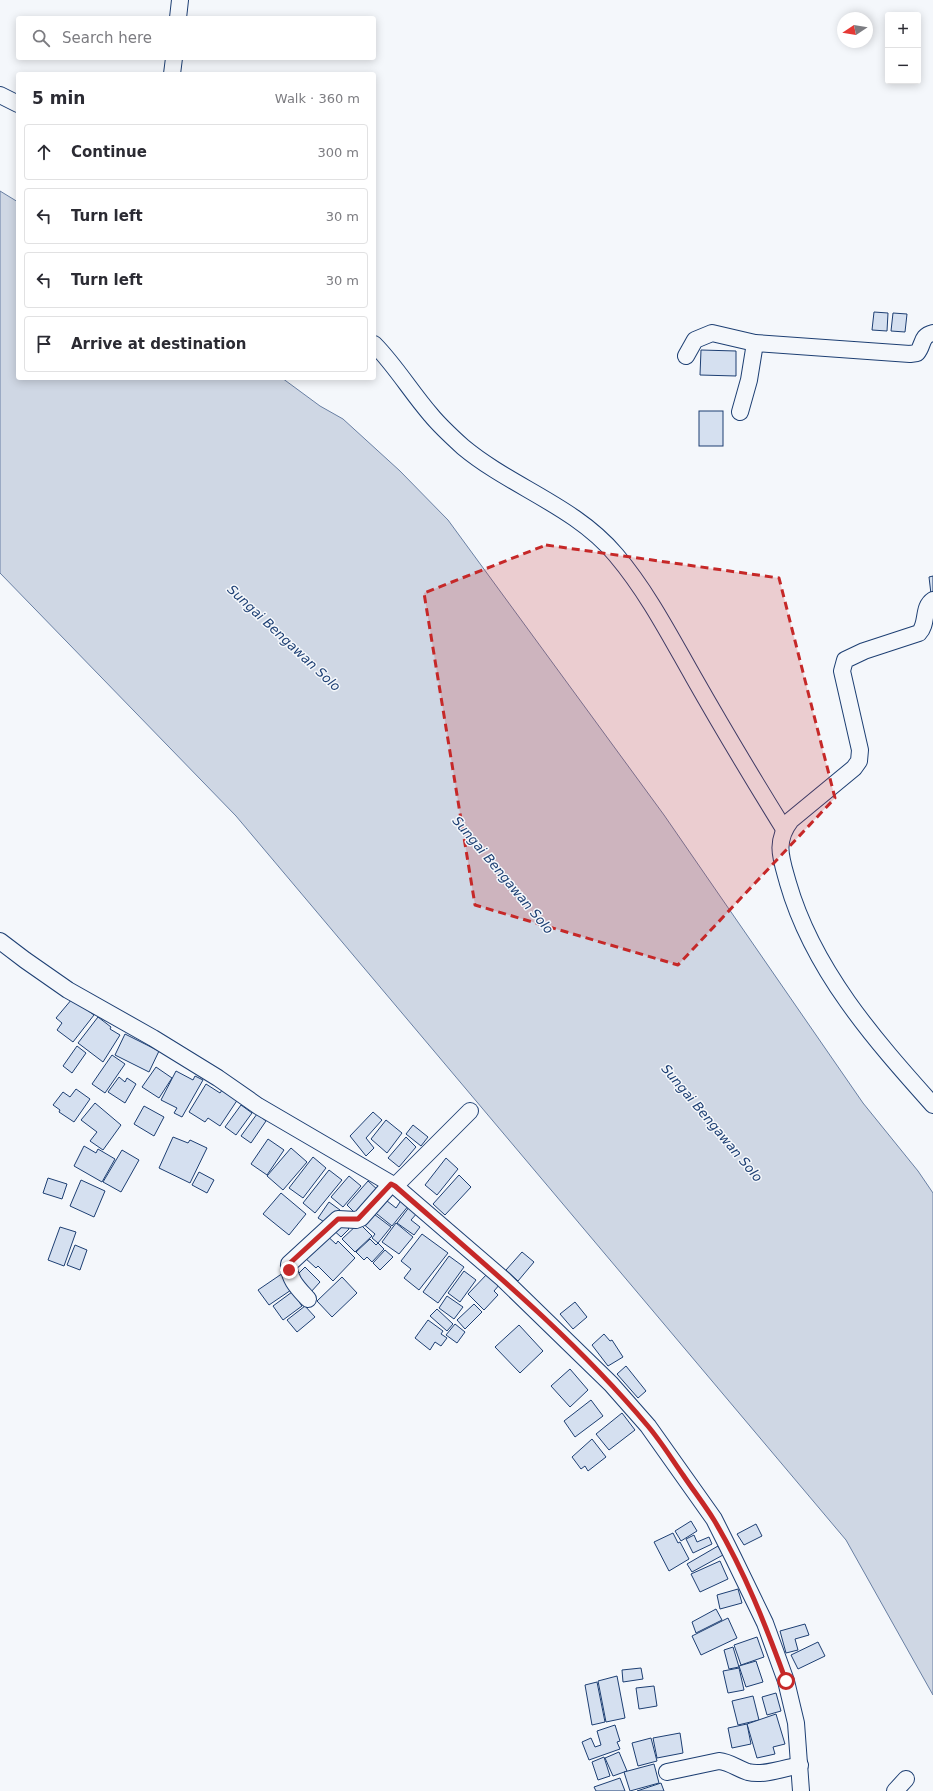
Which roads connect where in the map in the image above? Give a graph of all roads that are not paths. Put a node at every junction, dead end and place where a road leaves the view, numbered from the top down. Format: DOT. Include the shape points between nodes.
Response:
graph roads {
  1 [pos="180,0"];
  2 [pos="178,16"];
  3 [pos="174,60"];
  4 [pos="172,72"];
  5 [pos="0,95"];
  6 [pos="16,103"];
  7 [pos="933,333"];
  8 [pos="755,343"];
  9 [pos="376,346"];
  10 [pos="686,356"];
  11 [pos="740,412"];
  12 [pos="933,600"];
  13 [pos="784,829"];
  14 [pos="0,941"];
  15 [pos="933,1105"];
  16 [pos="470,1111"];
  17 [pos="393,1185"];
  18 [pos="308,1300"];
  19 [pos="800,1765"];
  20 [pos="667,1772"];
  21 [pos="802,1791"];
  1 -- 2 [label="street"];
  3 -- 4 [label="street"];
  5 -- 6 [label="street"];
  7 -- 8 [label="street" via="924,337 917,353 910,354"];
  8 -- 10 [label="street" via="712,333 696,340"];
  8 -- 11 [label="street"];
  9 -- 13 [label="street" via="432,416 463,446 491,468 559,507 594,532 616,554 646,594"];
  12 -- 13 [label="street" via="929,603 925,622 919,633 845,660 842,671 860,750 859,761"];
  13 -- 15 [label="street" via="780,843 781,857 794,904 812,945 839,991 884,1049"];
  14 -- 17 [label="street" via="68,990 153,1038 258,1106"];
  16 -- 17 [label="street"];
  17 -- 18 [label="street" via="361,1218 338,1219 289,1264 292,1280"];
  17 -- 19 [label="street" via="503,1279 611,1384 648,1426 691,1487 717,1526 765,1623 786,1681 796,1723"];
  19 -- 20 [label="street" via="757,1773 719,1761"];
  19 -- 21 [label="street"];
}
